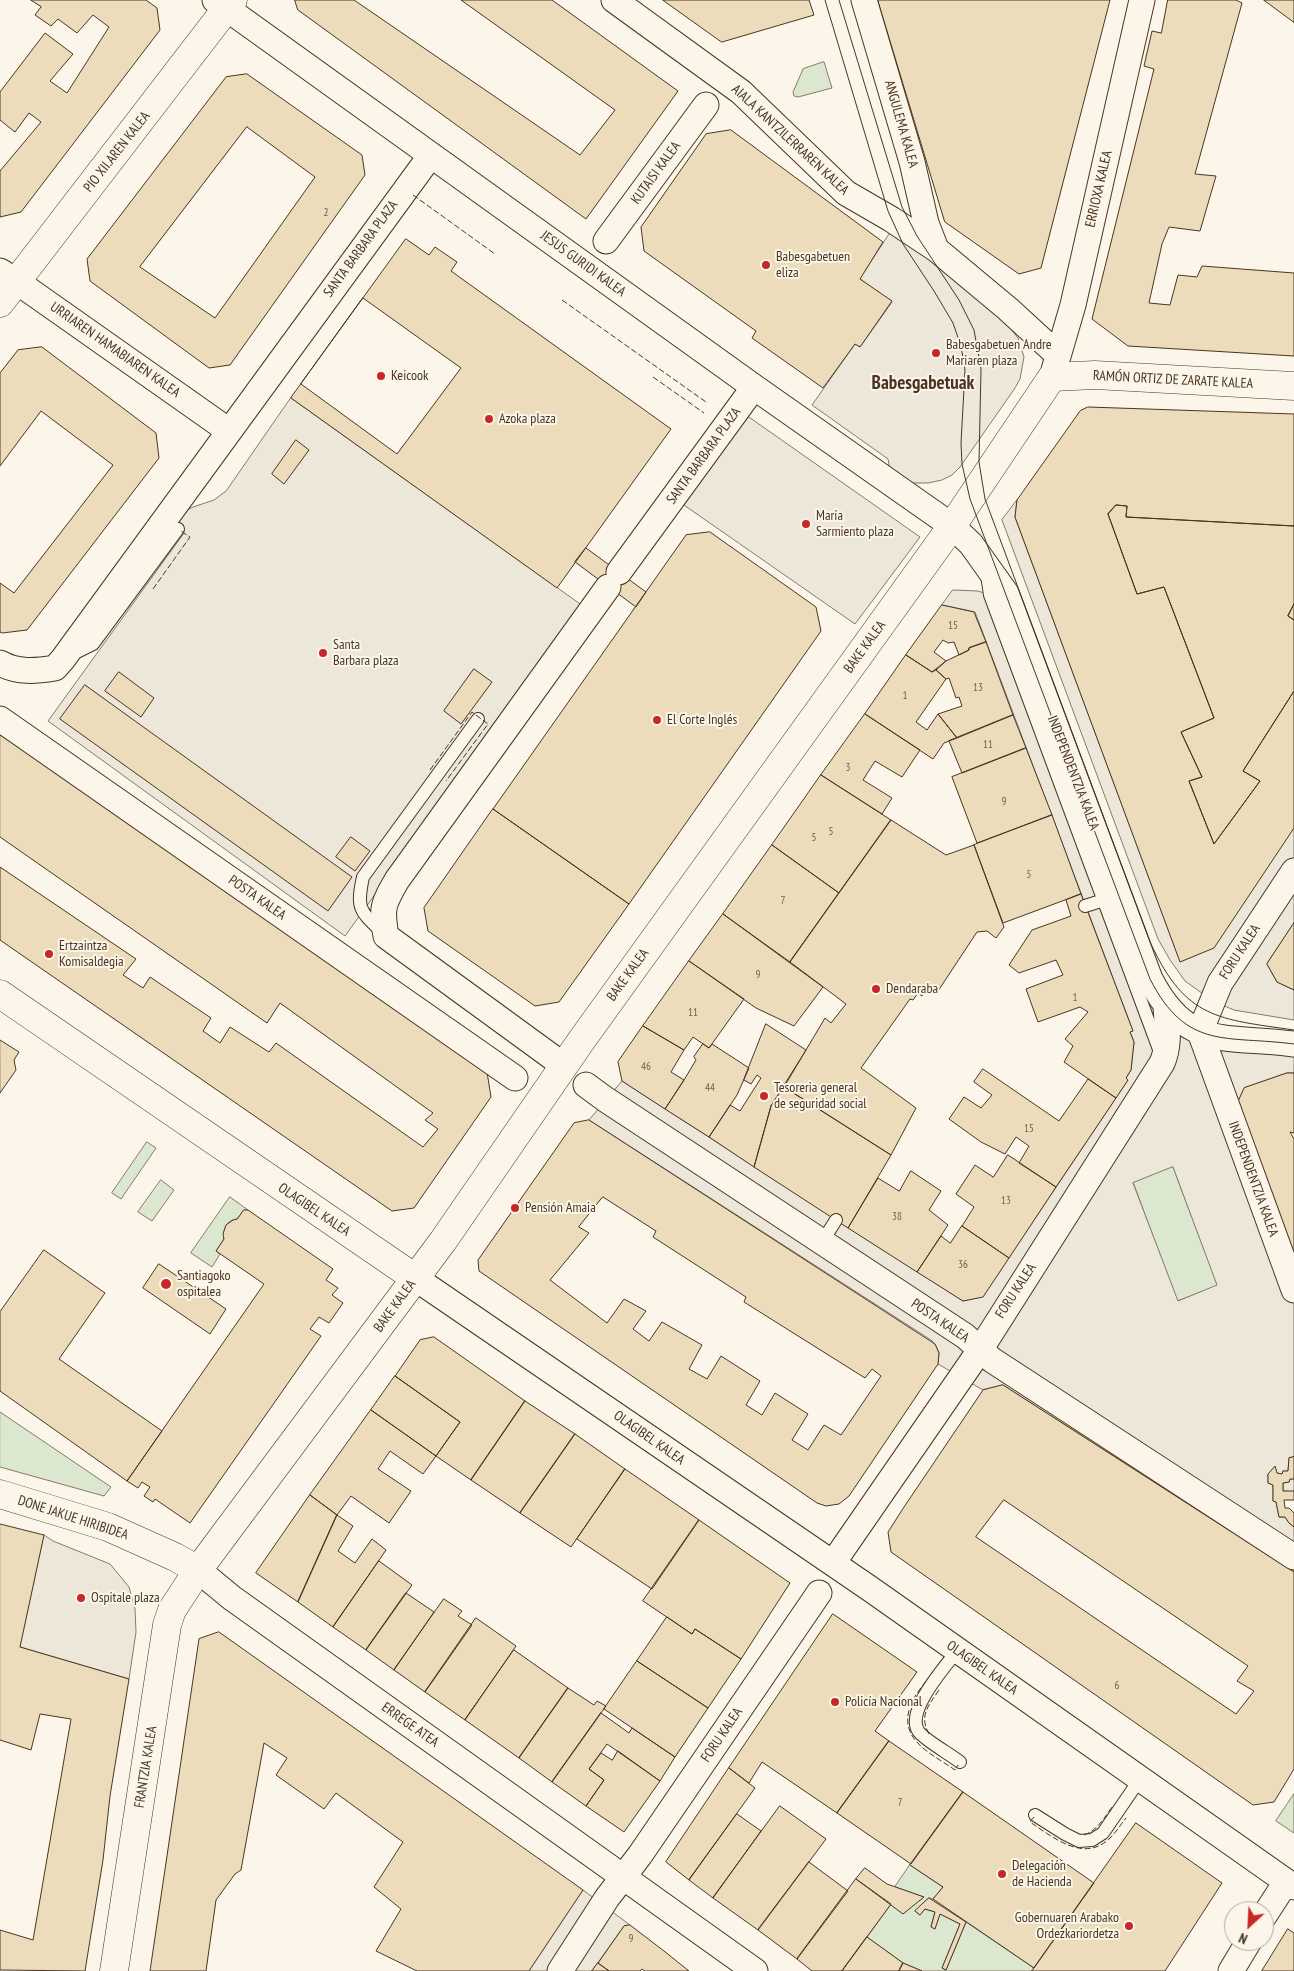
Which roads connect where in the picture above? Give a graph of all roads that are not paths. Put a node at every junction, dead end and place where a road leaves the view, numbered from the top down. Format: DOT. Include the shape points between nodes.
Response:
graph roads {
  1 [pos="614,0"];
  2 [pos="864,0"];
  3 [pos="1142,0"];
  4 [pos="225,3"];
  5 [pos="706,105"];
  6 [pos="431,155"];
  7 [pos="606,241"];
  8 [pos="936,249"];
  9 [pos="8,276"];
  10 [pos="0,304"];
  11 [pos="1055,366"];
  12 [pos="1294,386"];
  13 [pos="754,388"];
  14 [pos="229,431"];
  15 [pos="952,526"];
  16 [pos="178,529"];
  17 [pos="985,563"];
  18 [pos="63,659"];
  19 [pos="0,663"];
  20 [pos="0,719"];
  21 [pos="478,719"];
  22 [pos="1294,871"];
  23 [pos="1104,900"];
  24 [pos="1085,906"];
  25 [pos="386,936"];
  26 [pos="0,994"];
  27 [pos="1166,1006"];
  28 [pos="1193,1028"];
  29 [pos="1294,1044"];
  30 [pos="1163,1060"];
  31 [pos="563,1065"];
  32 [pos="515,1078"];
  33 [pos="586,1085"];
  34 [pos="836,1220"];
  35 [pos="822,1242"];
  36 [pos="415,1278"];
  37 [pos="1294,1290"];
  38 [pos="980,1350"];
  39 [pos="0,1494"];
  40 [pos="1294,1557"];
  41 [pos="833,1563"];
  42 [pos="198,1570"];
  43 [pos="819,1593"];
  44 [pos="957,1651"];
  45 [pos="960,1762"];
  46 [pos="1140,1779"];
  47 [pos="1035,1815"];
  48 [pos="623,1876"];
  49 [pos="1291,1878"];
  50 [pos="1274,1902"];
  51 [pos="1243,1951"];
  52 [pos="740,1967"];
  53 [pos="114,1971"];
  54 [pos="560,1971"];
  55 [pos="1231,1971"];
  1 -- 8 [label="street, AIALA KANTZILERRAREN KALEA" via="747,97 846,193"];
  2 -- 8 [label="street, ANGULEMA KALEA" via="912,162 926,224"];
  3 -- 11 [label="street, ERRIOXA KALEA" via="1073,306"];
  4 -- 6 [label="street, JESUS GURIDI KALEA"];
  4 -- 9 [label="main road, PIO XII.AREN KALEA"];
  5 -- 7 [label="street, KUTAISI KALEA"];
  6 -- 13 [label="street, JESUS GURIDI KALEA"];
  6 -- 14 [label="street, SANTA BARBARA PLAZA"];
  8 -- 11 [label="street, AIALA KANTZILERRAREN KALEA" via="1008,309"];
  9 -- 10 [label="main road, PIO XII.AREN KALEA"];
  9 -- 14 [label="street, URRIAREN HAMABIAREN KALEA"];
  11 -- 12 [label="main road, RAMÓN ORTIZ DE ZARATE KALEA" via="1095,375"];
  11 -- 15 [label="main road, BAKE KALEA"];
  13 -- 15 [label="street, JESUS GURIDI KALEA"];
  13 -- 25 [label="street, SANTA BARBARA PLAZA" via="396,880 382,913"];
  14 -- 18 [label="street, SANTA BARBARA PLAZA"];
  15 -- 17 [label="street, INDEPENDENTZIA KALEA"];
  15 -- 31 [label="main road, BAKE KALEA"];
  16 -- 18 [label="lane" via="94,644"];
  17 -- 23 [label="lane" via="990,595"];
  17 -- 27 [label="street, INDEPENDENTZIA KALEA" via="1006,593 1150,979"];
  18 -- 19 [label="street" via="55,668 31,672"];
  20 -- 32 [label="street, POSTA KALEA"];
  21 -- 25 [label="lane" via="363,877 358,899 361,908"];
  22 -- 28 [label="street, FORU KALEA"];
  23 -- 24 [label="lane"];
  23 -- 30 [label="lane"];
  25 -- 31 [label="street"];
  26 -- 36 [label="main road, OLAGIBEL KALEA"];
  27 -- 28 [label="street, INDEPENDENTZIA KALEA"];
  27 -- 30 [label="street, FORU KALEA" via="1168,1040"];
  28 -- 29 [label="street" via="1226,1038"];
  28 -- 37 [label="street, INDEPENDENTZIA KALEA" via="1212,1068"];
  30 -- 38 [label="street, FORU KALEA"];
  31 -- 36 [label="main road, BAKE KALEA"];
  33 -- 35 [label="street, POSTA KALEA"];
  34 -- 35 [label="lane"];
  35 -- 38 [label="street, POSTA KALEA" via="965,1336"];
  36 -- 41 [label="street, OLAGIBEL KALEA"];
  36 -- 42 [label="main road, BAKE KALEA"];
  38 -- 40 [label="street, POSTA KALEA"];
  38 -- 41 [label="street, FORU KALEA"];
  39 -- 42 [label="main road, DONE JAKUE HIRIBIDEA" via="108,1527"];
  41 -- 44 [label="street, OLAGIBEL KALEA"];
  42 -- 48 [label="street, ERREGE ATEA" via="232,1598"];
  42 -- 53 [label="main road, FRANTZIA KALEA" via="172,1610 167,1625"];
  43 -- 48 [label="street, FORU KALEA"];
  44 -- 45 [label="lane" via="915,1713 920,1732"];
  44 -- 46 [label="street, OLAGIBEL KALEA"];
  46 -- 47 [label="lane" via="1103,1833 1092,1840 1079,1841"];
  46 -- 49 [label="street, OLAGIBEL KALEA"];
  48 -- 52 [label="street, ERREGE ATEA"];
  48 -- 54 [label="street, FORU KALEA"];
  49 -- 50 [label="street"];
  51 -- 55 [label="street"];
}
